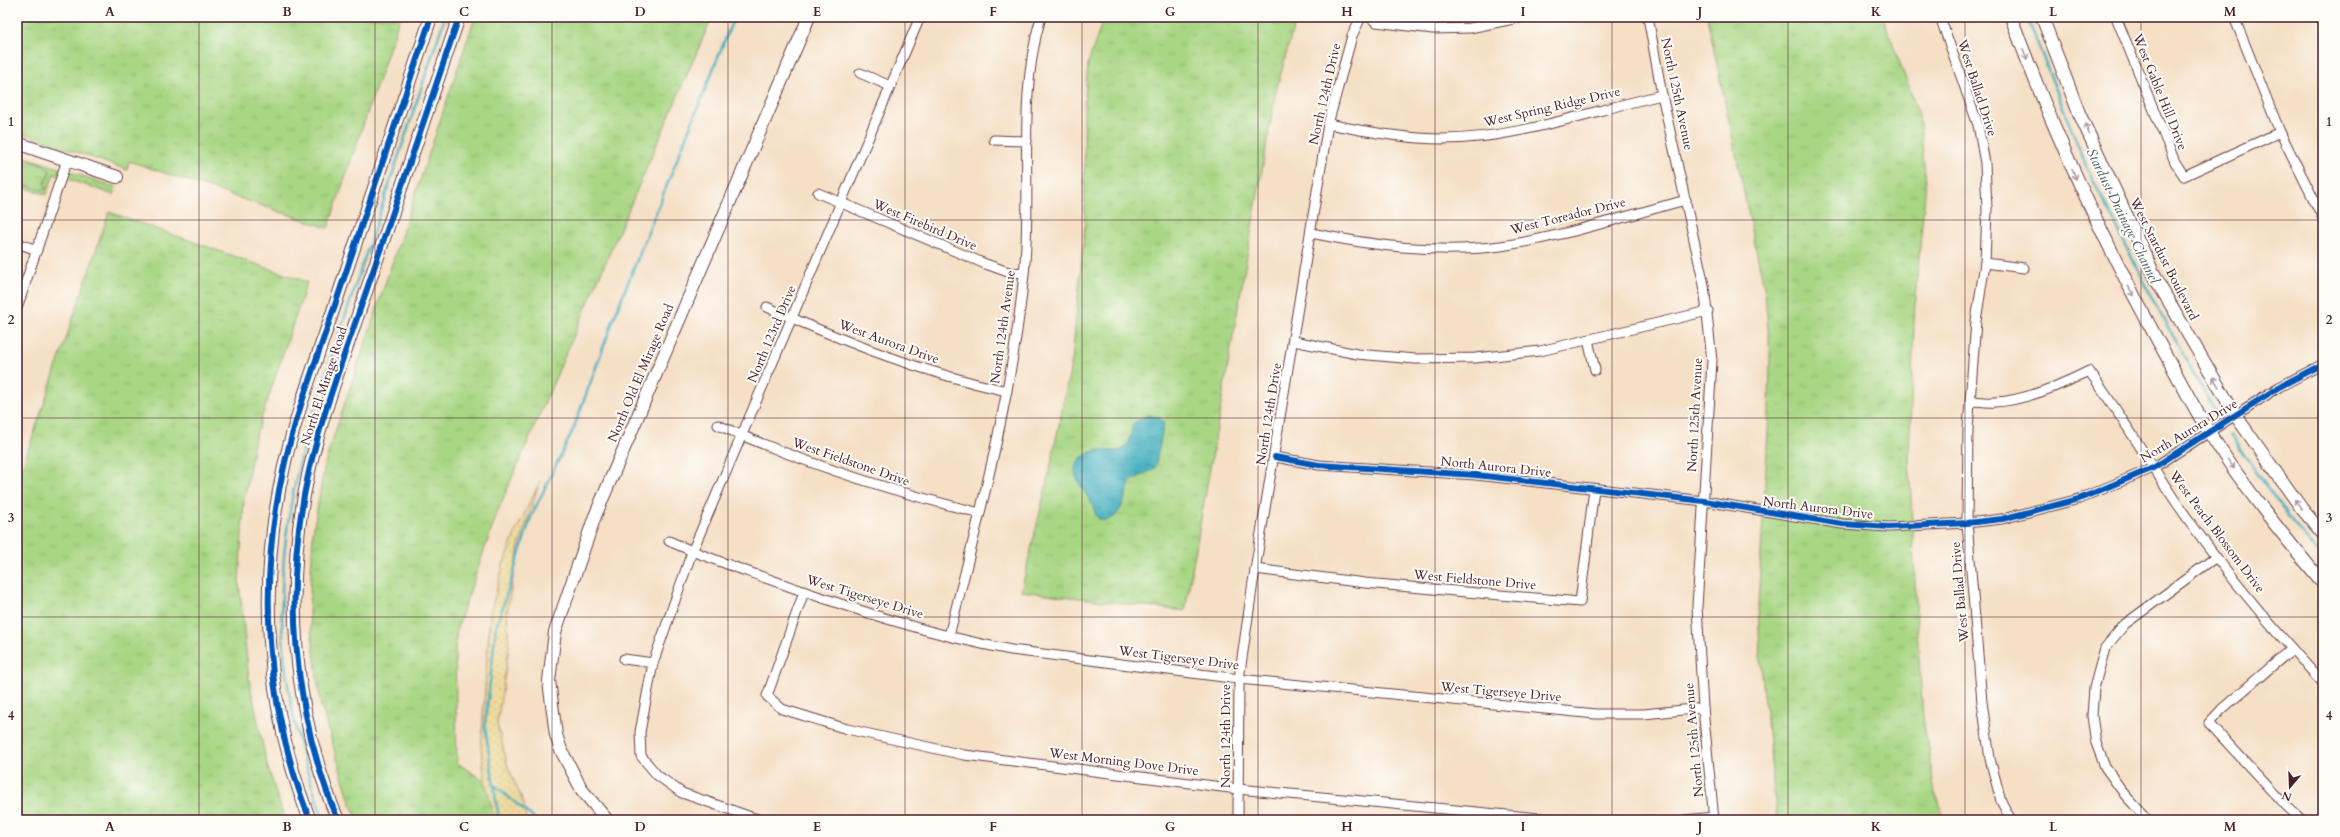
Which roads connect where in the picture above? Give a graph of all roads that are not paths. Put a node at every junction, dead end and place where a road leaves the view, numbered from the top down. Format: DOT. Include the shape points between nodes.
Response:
graph roads {
  1 [pos="431,17"];
  2 [pos="459,17"];
  3 [pos="809,17"];
  4 [pos="920,17"];
  5 [pos="1042,17"];
  6 [pos="1360,17"];
  7 [pos="1370,17"];
  8 [pos="1523,17"];
  9 [pos="1648,17"];
  10 [pos="1940,17"];
  11 [pos="2011,17"];
  12 [pos="2042,17"];
  13 [pos="2116,17"];
  14 [pos="2234,17"];
  15 [pos="860,73"];
  16 [pos="890,86"];
  17 [pos="1662,95"];
  18 [pos="1328,124"];
  19 [pos="2280,132"];
  20 [pos="994,140"];
  21 [pos="1027,141"];
  22 [pos="17,143"];
  23 [pos="67,160"];
  24 [pos="117,177"];
  25 [pos="818,193"];
  26 [pos="1686,200"];
  27 [pos="842,203"];
  28 [pos="2323,218"];
  29 [pos="1312,233"];
  30 [pos="17,243"];
  31 [pos="37,250"];
  32 [pos="1985,263"];
  33 [pos="2024,268"];
  34 [pos="1024,272"];
  35 [pos="767,307"];
  36 [pos="17,308"];
  37 [pos="1708,311"];
  38 [pos="793,319"];
  39 [pos="1588,340"];
  40 [pos="1294,341"];
  41 [pos="2323,364"];
  42 [pos="1595,370"];
  43 [pos="1007,391"];
  44 [pos="1971,401"];
  45 [pos="2233,417"];
  46 [pos="718,425"];
  47 [pos="2213,430"];
  48 [pos="743,436"];
  49 [pos="1275,457"];
  50 [pos="2153,468"];
  51 [pos="1594,488"];
  52 [pos="1704,501"];
  53 [pos="980,513"];
  54 [pos="1967,523"];
  55 [pos="2323,534"];
  56 [pos="669,541"];
  57 [pos="692,552"];
  58 [pos="2216,557"];
  59 [pos="1255,569"];
  60 [pos="2323,583"];
  61 [pos="804,592"];
  62 [pos="948,636"];
  63 [pos="2292,649"];
  64 [pos="624,659"];
  65 [pos="653,663"];
  66 [pos="1239,679"];
  67 [pos="2323,683"];
  68 [pos="1703,708"];
  69 [pos="1238,789"];
  70 [pos="1714,818"];
  71 [pos="310,820"];
  72 [pos="338,820"];
  73 [pos="607,820"];
  74 [pos="760,820"];
  75 [pos="1238,820"];
  76 [pos="1559,820"];
  77 [pos="1685,820"];
  78 [pos="2011,820"];
  79 [pos="2148,820"];
  80 [pos="2302,820"];
  1 -- 71 [label="street, North El Mirage Road" via="300,408 274,515 269,572 272,659 286,742"];
  2 -- 72 [label="street, North El Mirage Road" via="320,432 302,507 294,597 300,678 314,749"];
  3 -- 73 [label="street, North Old El Mirage Road" via="598,509 563,606 551,656 551,710 561,750 582,790"];
  4 -- 16 [label="street, North 123rd Drive"];
  5 -- 21 [label="street, North 124th Avenue" via="1029,73"];
  6 -- 18 [label="street, North 124th Drive" via="1352,36"];
  7 -- 8 [label="street" via="1376,22 1433,29 1470,28"];
  9 -- 17 [label="street, North 125th Avenue"];
  10 -- 32 [label="street, West Ballad Drive" via="1978,125 1985,163"];
  11 -- 47 [label="street, one-way" via="2077,181 2115,262"];
  45 -- 12 [label="street, West Stardust Boulevard, one-way" via="2158,283 2079,113"];
  13 -- 19 [label="street, West Gable Hill Drive" via="2175,162 2184,176"];
  14 -- 19 [label="street"];
  15 -- 16 [label="street"];
  16 -- 27 [label="street, North 123rd Drive"];
  17 -- 18 [label="street, West Spring Ridge Drive" via="1525,128 1476,137 1442,139 1396,136"];
  17 -- 26 [label="street, North 125th Avenue"];
  18 -- 29 [label="street, North 124th Drive"];
  19 -- 28 [label="street"];
  20 -- 21 [label="street"];
  21 -- 34 [label="street, North 124th Avenue"];
  22 -- 23 [label="street"];
  23 -- 24 [label="street"];
  23 -- 31 [label="street"];
  25 -- 27 [label="street, West Firebird Drive"];
  26 -- 29 [label="street, West Toreador Drive" via="1569,232 1500,246 1437,250 1374,245"];
  26 -- 37 [label="street, North 125th Avenue"];
  27 -- 34 [label="street, West Firebird Drive" via="983,263 1011,273"];
  27 -- 38 [label="street, North 123rd Drive"];
  29 -- 40 [label="street, North 124th Drive"];
  30 -- 31 [label="street"];
  31 -- 36 [label="street"];
  32 -- 33 [label="street"];
  32 -- 44 [label="street, West Ballad Drive" via="1976,321"];
  34 -- 43 [label="street, North 124th Avenue" via="1014,359"];
  35 -- 38 [label="street, West Aurora Drive"];
  37 -- 39 [label="street"];
  37 -- 52 [label="street, North 125th Avenue" via="1712,361"];
  38 -- 43 [label="street, West Aurora Drive" via="899,360"];
  38 -- 48 [label="street, North 123rd Drive"];
  39 -- 40 [label="street" via="1540,351 1475,358 1357,354"];
  39 -- 42 [label="street"];
  40 -- 49 [label="street, North 124th Drive"];
  41 -- 45 [label="street, North Aurora Drive" via="2279,387"];
  43 -- 53 [label="street, North 124th Avenue"];
  44 -- 50 [label="street, West Peach Blossom Drive" via="1996,402 2020,397 2061,385 2089,371 2111,400"];
  44 -- 54 [label="street, West Ballad Drive" via="1966,456"];
  45 -- 47 [label="street, North Aurora Drive"];
  55 -- 45 [label="street, West Stardust Boulevard, one-way"];
  46 -- 48 [label="street, West Fieldstone Drive"];
  47 -- 50 [label="street, North Aurora Drive"];
  47 -- 60 [label="street, one-way" via="2279,530"];
  48 -- 53 [label="street, West Fieldstone Drive" via="796,458 885,489"];
  48 -- 57 [label="street, North 123rd Drive"];
  49 -- 51 [label="street, North Aurora Drive" via="1319,465 1476,475"];
  49 -- 59 [label="street, North 124th Drive"];
  50 -- 54 [label="street, North Aurora Drive" via="2079,499 2002,519"];
  50 -- 58 [label="street, West Peach Blossom Drive"];
  51 -- 52 [label="street, North Aurora Drive"];
  51 -- 59 [label="street, West Fieldstone Drive" via="1580,602 1365,583"];
  52 -- 54 [label="street, North Aurora Drive" via="1842,524 1889,527"];
  52 -- 68 [label="street, North 125th Avenue" via="1697,607"];
  53 -- 62 [label="street, North 124th Avenue"];
  54 -- 78 [label="street, West Ballad Drive" via="1982,702 1990,759 2001,801"];
  56 -- 57 [label="street, West Tigerseye Drive"];
  57 -- 61 [label="street, West Tigerseye Drive"];
  57 -- 65 [label="street, North 123rd Drive"];
  58 -- 63 [label="street, West Peach Blossom Drive"];
  58 -- 79 [label="street" via="2125,624 2105,648 2096,682 2092,716 2096,743 2105,767 2125,795"];
  59 -- 66 [label="street, North 124th Drive"];
  61 -- 62 [label="street, West Tigerseye Drive"];
  61 -- 69 [label="street, West Morning Dove Drive" via="767,696 782,709 848,729 964,754"];
  62 -- 66 [label="street, West Tigerseye Drive" via="1010,650"];
  63 -- 67 [label="street, West Peach Blossom Drive"];
  63 -- 80 [label="street" via="2209,723"];
  64 -- 65 [label="street"];
  65 -- 74 [label="street, North 123rd Drive" via="640,732 641,756 657,775 682,793"];
  66 -- 68 [label="street, West Tigerseye Drive" via="1596,714 1644,714"];
  66 -- 69 [label="street, North 124th Drive"];
  68 -- 70 [label="street, North 125th Avenue"];
  69 -- 75 [label="street, North 124th Drive"];
  69 -- 76 [label="street, West Morning Dove Drive"];
  70 -- 77 [label="street"];
}
